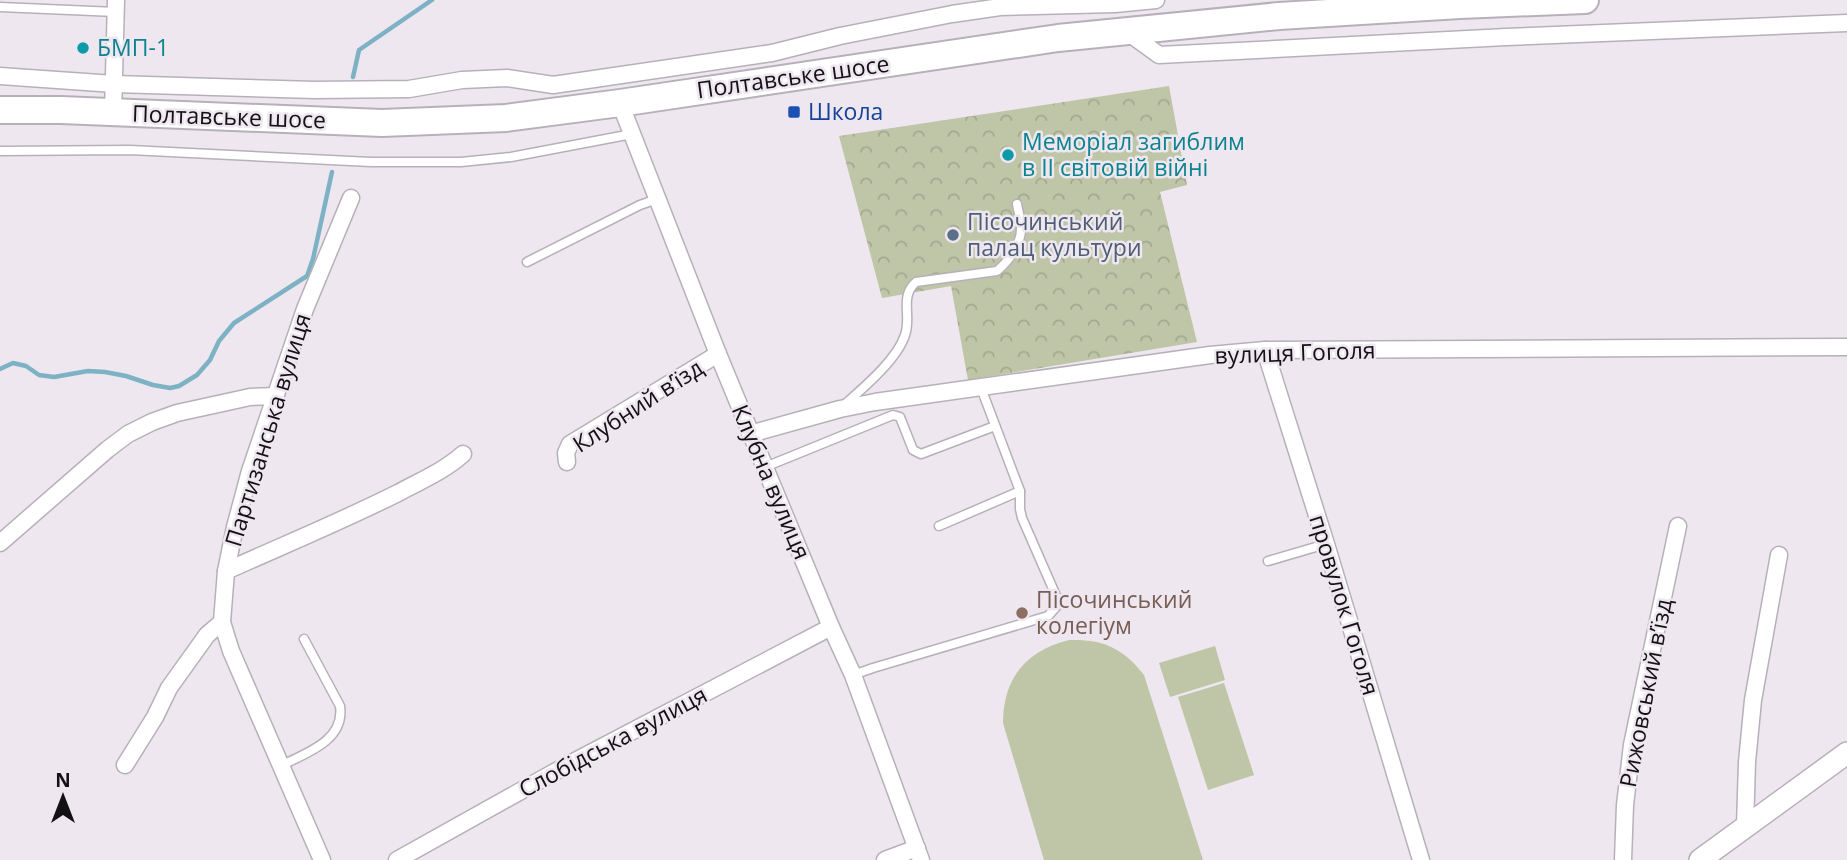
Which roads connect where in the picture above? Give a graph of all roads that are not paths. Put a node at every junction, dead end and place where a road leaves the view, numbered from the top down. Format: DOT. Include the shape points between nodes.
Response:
graph roads {
  1 [pos="1156,0"];
  2 [pos="1585,0"];
  3 [pos="1062,2"];
  4 [pos="116,6"];
  5 [pos="0,7"];
  6 [pos="1847,23"];
  7 [pos="1126,31"];
  8 [pos="0,76"];
  9 [pos="114,85"];
  10 [pos="620,103"];
  11 [pos="0,110"];
  12 [pos="113,113"];
  13 [pos="632,134"];
  14 [pos="0,150"];
  15 [pos="351,198"];
  16 [pos="657,199"];
  17 [pos="1017,204"];
  18 [pos="527,261"];
  19 [pos="1847,346"];
  20 [pos="1265,350"];
  21 [pos="718,354"];
  22 [pos="981,388"];
  23 [pos="276,396"];
  24 [pos="840,409"];
  25 [pos="995,426"];
  26 [pos="750,434"];
  27 [pos="463,454"];
  28 [pos="567,462"];
  29 [pos="765,467"];
  30 [pos="1020,491"];
  31 [pos="939,526"];
  32 [pos="1678,526"];
  33 [pos="0,543"];
  34 [pos="1326,544"];
  35 [pos="1779,555"];
  36 [pos="1268,561"];
  37 [pos="226,571"];
  38 [pos="222,622"];
  39 [pos="831,627"];
  40 [pos="304,639"];
  41 [pos="853,676"];
  42 [pos="1847,753"];
  43 [pos="125,765"];
  44 [pos="282,765"];
  45 [pos="1745,826"];
  46 [pos="919,854"];
  47 [pos="322,860"];
  48 [pos="397,860"];
  49 [pos="885,860"];
  50 [pos="1421,860"];
  51 [pos="1623,860"];
  52 [pos="1700,860"];
  1 -- 3 [label="street"];
  2 -- 7 [label="highway, Полтавське шосе" via="1279,16"];
  3 -- 9 [label="street" via="952,14 772,53 553,85 507,78 380,90"];
  4 -- 5 [label="lane"];
  4 -- 9 [label="street"];
  6 -- 7 [label="street" via="1159,55"];
  7 -- 10 [label="highway, Полтавське шосе"];
  8 -- 9 [label="street"];
  9 -- 12 [label="street"];
  10 -- 12 [label="highway, Полтавське шосе" via="506,118 382,123"];
  10 -- 13 [label="street, Клубна вулиця"];
  11 -- 12 [label="highway, Полтавське шосе"];
  13 -- 14 [label="lane" via="511,158 461,162"];
  13 -- 16 [label="street, Клубна вулиця"];
  15 -- 23 [label="street, Партизанська вулиця" via="305,309"];
  16 -- 18 [label="lane"];
  16 -- 21 [label="street, Клубна вулиця"];
  17 -- 24 [label="lane" via="1022,229 1006,263 997,271 916,282 906,297 904,339 881,370"];
  19 -- 20 [label="street, вулиця Гоголя"];
  20 -- 22 [label="street, вулиця Гоголя"];
  20 -- 34 [label="street, провулок Гоголя"];
  21 -- 26 [label="street, Клубна вулиця"];
  21 -- 28 [label="street, Клубний в’їзд" via="570,444"];
  22 -- 24 [label="street, вулиця Гоголя"];
  22 -- 25 [label="lane"];
  23 -- 33 [label="street" via="177,413 128,434"];
  23 -- 37 [label="street, Партизанська вулиця" via="250,471"];
  24 -- 26 [label="street, вулиця Гоголя"];
  25 -- 29 [label="lane" via="921,454 913,450 900,417 893,415"];
  25 -- 30 [label="lane"];
  26 -- 29 [label="street, Клубна вулиця"];
  27 -- 37 [label="street" via="374,505"];
  29 -- 39 [label="street, Клубна вулиця"];
  30 -- 31 [label="lane"];
  30 -- 41 [label="lane" via="1022,517 1057,598 1054,610 1048,616"];
  32 -- 51 [label="street, Рижовський в’їзд" via="1632,745"];
  34 -- 36 [label="lane"];
  34 -- 50 [label="street, провулок Гоголя"];
  35 -- 45 [label="street" via="1753,700"];
  37 -- 38 [label="street, Партизанська вулиця"];
  38 -- 43 [label="street" via="207,635 169,688"];
  38 -- 44 [label="street, Партизанська вулиця"];
  39 -- 41 [label="street, Клубна вулиця"];
  39 -- 48 [label="street, Слобідська вулиця"];
  40 -- 44 [label="lane" via="341,713 328,741"];
  41 -- 46 [label="street, Клубна вулиця"];
  42 -- 45 [label="street"];
  44 -- 47 [label="street, Партизанська вулиця"];
  45 -- 52 [label="street"];
  46 -- 49 [label="street"];
}
